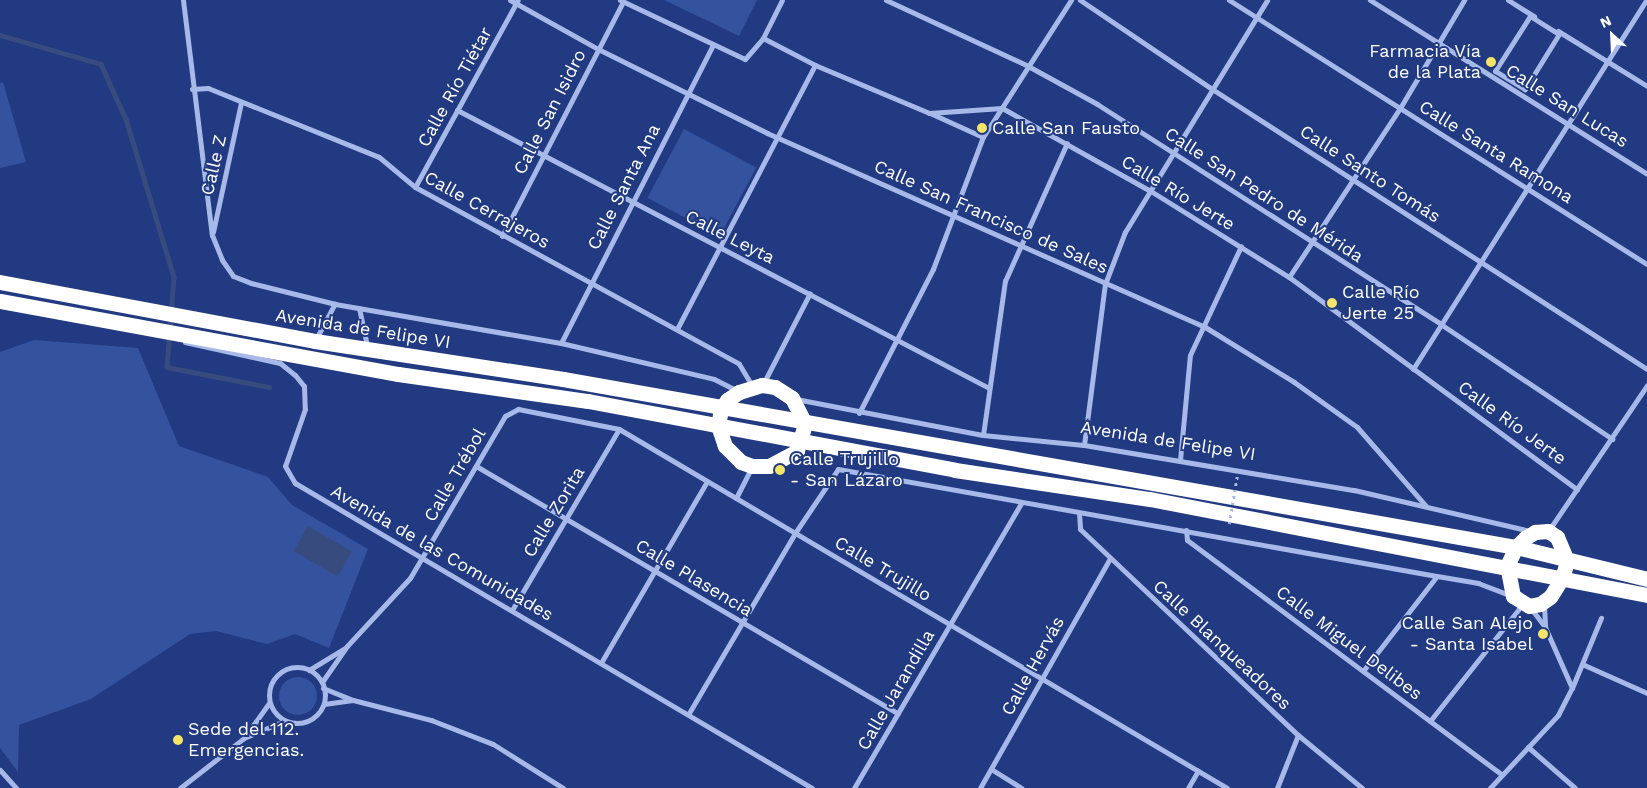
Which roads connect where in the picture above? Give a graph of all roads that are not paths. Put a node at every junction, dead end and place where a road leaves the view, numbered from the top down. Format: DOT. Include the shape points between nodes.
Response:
graph roads {
  1 [pos="183,0"];
  2 [pos="510,0"];
  3 [pos="782,0"];
  4 [pos="886,0"];
  5 [pos="1072,0"];
  6 [pos="1080,0"];
  7 [pos="1229,0"];
  8 [pos="1267,0"];
  9 [pos="1370,0"];
  10 [pos="1464,0"];
  11 [pos="1508,0"];
  12 [pos="1646,0"];
  13 [pos="621,1"];
  14 [pos="517,2"];
  15 [pos="895,2"];
  16 [pos="1257,17"];
  17 [pos="763,38"];
  18 [pos="1437,42"];
  19 [pos="712,45"];
  20 [pos="598,49"];
  21 [pos="1608,62"];
  22 [pos="815,65"];
  23 [pos="1028,66"];
  24 [pos="1495,71"];
  25 [pos="1647,86"];
  26 [pos="192,89"];
  27 [pos="1212,89"];
  28 [pos="687,94"];
  29 [pos="241,102"];
  30 [pos="1002,108"];
  31 [pos="1400,108"];
  32 [pos="457,110"];
  33 [pos="929,113"];
  34 [pos="1569,124"];
  35 [pos="777,136"];
  36 [pos="983,137"];
  37 [pos="1067,143"];
  38 [pos="1173,152"];
  39 [pos="544,155"];
  40 [pos="1647,174"];
  41 [pos="1354,178"];
  42 [pos="415,187"];
  43 [pos="1530,188"];
  44 [pos="1149,190"];
  45 [pos="632,203"];
  46 [pos="953,214"];
  47 [pos="212,235"];
  48 [pos="502,236"];
  49 [pos="1311,242"];
  50 [pos="1019,245"];
  51 [pos="1241,246"];
  52 [pos="720,247"];
  53 [pos="1482,264"];
  54 [pos="1647,264"];
  55 [pos="1289,277"];
  56 [pos="0,282"];
  57 [pos="590,283"];
  58 [pos="1105,284"];
  59 [pos="810,293"];
  60 [pos="0,301"];
  61 [pos="334,304"];
  62 [pos="359,308"];
  63 [pos="1442,325"];
  64 [pos="1205,327"];
  65 [pos="154,329"];
  66 [pos="677,329"];
  67 [pos="897,338"];
  68 [pos="315,341"];
  69 [pos="561,344"];
  70 [pos="367,350"];
  71 [pos="1413,369"];
  72 [pos="1647,369"];
  73 [pos="1647,385"];
  74 [pos="751,388"];
  75 [pos="989,388"];
  76 [pos="792,398"];
  77 [pos="720,408"];
  78 [pos="511,411"];
  79 [pos="859,413"];
  80 [pos="805,424"];
  81 [pos="718,426"];
  82 [pos="619,429"];
  83 [pos="983,435"];
  84 [pos="1612,439"];
  85 [pos="802,441"];
  86 [pos="1084,445"];
  87 [pos="1180,460"];
  88 [pos="476,466"];
  89 [pos="752,466"];
  90 [pos="707,481"];
  91 [pos="1577,488"];
  92 [pos="736,498"];
  93 [pos="1021,503"];
  94 [pos="1426,506"];
  95 [pos="1079,512"];
  96 [pos="566,518"];
  97 [pos="1186,530"];
  98 [pos="1541,532"];
  99 [pos="795,533"];
  100 [pos="1516,547"];
  101 [pos="423,558"];
  102 [pos="1110,558"];
  103 [pos="1567,561"];
  104 [pos="1507,566"];
  105 [pos="654,571"];
  106 [pos="1437,576"];
  107 [pos="1562,578"];
  108 [pos="1647,579"];
  109 [pos="1647,595"];
  110 [pos="1522,601"];
  111 [pos="1544,601"];
  112 [pos="512,610"];
  113 [pos="1601,618"];
  114 [pos="742,623"];
  115 [pos="950,624"];
  116 [pos="1545,627"];
  117 [pos="347,646"];
  118 [pos="602,661"];
  119 [pos="1582,664"];
  120 [pos="309,670"];
  121 [pos="1363,671"];
  122 [pos="1042,679"];
  123 [pos="323,685"];
  124 [pos="1572,688"];
  125 [pos="1647,693"];
  126 [pos="353,700"];
  127 [pos="270,703"];
  128 [pos="324,704"];
  129 [pos="690,713"];
  130 [pos="898,714"];
  131 [pos="284,720"];
  132 [pos="1430,721"];
  133 [pos="1298,735"];
  134 [pos="244,738"];
  135 [pos="1528,747"];
  136 [pos="990,769"];
  137 [pos="0,770"];
  138 [pos="1198,771"];
  139 [pos="1502,775"];
  140 [pos="16,788"];
  141 [pos="180,788"];
  142 [pos="564,788"];
  143 [pos="812,788"];
  144 [pos="854,788"];
  145 [pos="980,788"];
  146 [pos="1022,788"];
  147 [pos="1188,788"];
  148 [pos="1227,788"];
  149 [pos="1277,788"];
  150 [pos="1362,788"];
  151 [pos="1490,788"];
  152 [pos="1575,788"];
  1 -- 26 [label="street, Avenida de Felipe VI"];
  2 -- 14 [label="street, Calle San Francisco de Sales"];
  3 -- 17 [label="street"];
  4 -- 15 [label="street, Calle San Pedro de Mérida"];
  5 -- 23 [label="street"];
  6 -- 27 [label="street, Calle Santo Tomás"];
  7 -- 16 [label="street, Calle Santa Ramona"];
  8 -- 16 [label="street"];
  9 -- 18 [label="street, Calle San Lucas"];
  10 -- 18 [label="street"];
  11 -- 21 [label="street"];
  12 -- 21 [label="street"];
  13 -- 19 [label="street"];
  13 -- 20 [label="street, Calle San Isidro"];
  14 -- 20 [label="street, Calle San Francisco de Sales"];
  14 -- 32 [label="street, Calle Río Tiétar"];
  15 -- 23 [label="street, Calle San Pedro de Mérida"];
  16 -- 27 [label="street"];
  16 -- 31 [label="street, Calle Santa Ramona"];
  17 -- 19 [label="street" via="745,59"];
  17 -- 22 [label="street"];
  18 -- 31 [label="street"];
  18 -- 34 [label="street, Calle San Lucas"];
  19 -- 28 [label="street, Calle Santa Ana"];
  20 -- 28 [label="street, Calle San Francisco de Sales"];
  20 -- 39 [label="street, Calle San Isidro"];
  21 -- 25 [label="street"];
  21 -- 34 [label="street"];
  22 -- 33 [label="street"];
  22 -- 35 [label="street"];
  23 -- 30 [label="street"];
  23 -- 38 [label="street, Calle San Pedro de Mérida" via="1097,104"];
  24 -- 24 [label="street" via="1525,89 1559,34 1530,16"];
  26 -- 29 [label="street, Calle Cerrajeros" via="208,88"];
  26 -- 47 [label="street, Avenida de Felipe VI"];
  27 -- 38 [label="street"];
  27 -- 41 [label="street, Calle Santo Tomás"];
  28 -- 35 [label="street, Calle San Francisco de Sales"];
  28 -- 45 [label="street, Calle Santa Ana"];
  29 -- 42 [label="street, Calle Cerrajeros" via="379,157"];
  29 -- 47 [label="street, Calle Z"];
  30 -- 33 [label="street"];
  30 -- 36 [label="street"];
  30 -- 37 [label="street, Calle Río Jerte"];
  31 -- 41 [label="street"];
  31 -- 43 [label="street, Calle Santa Ramona"];
  32 -- 39 [label="street, Calle Leyta"];
  32 -- 42 [label="street, Calle Río Tiétar"];
  33 -- 36 [label="street"];
  34 -- 40 [label="street, Calle San Lucas"];
  34 -- 43 [label="street"];
  35 -- 46 [label="street, Calle San Francisco de Sales"];
  35 -- 52 [label="street"];
  36 -- 46 [label="street"];
  37 -- 44 [label="street, Calle Río Jerte"];
  37 -- 50 [label="street"];
  38 -- 44 [label="street"];
  38 -- 49 [label="street, Calle San Pedro de Mérida"];
  39 -- 45 [label="street, Calle Leyta"];
  39 -- 48 [label="street, Calle San Isidro"];
  41 -- 49 [label="street"];
  41 -- 53 [label="street, Calle Santo Tomás"];
  42 -- 48 [label="street, Calle Cerrajeros"];
  43 -- 53 [label="street"];
  43 -- 54 [label="street, Calle Santa Ramona"];
  44 -- 51 [label="street, Calle Río Jerte"];
  44 -- 58 [label="street" via="1125,232"];
  45 -- 52 [label="street, Calle Leyta"];
  45 -- 57 [label="street, Calle Santa Ana"];
  46 -- 50 [label="street, Calle San Francisco de Sales"];
  46 -- 67 [label="street" via="933,269"];
  47 -- 61 [label="street, Avenida de Felipe VI" via="233,276"];
  48 -- 57 [label="street, Calle Cerrajeros"];
  49 -- 55 [label="street"];
  49 -- 63 [label="street, Calle San Pedro de Mérida"];
  50 -- 58 [label="street, Calle San Francisco de Sales"];
  50 -- 75 [label="street" via="1005,281"];
  51 -- 55 [label="street, Calle Río Jerte"];
  51 -- 64 [label="street"];
  52 -- 59 [label="street, Calle Leyta"];
  52 -- 66 [label="street"];
  53 -- 63 [label="street"];
  53 -- 72 [label="street, Calle Santo Tomás"];
  55 -- 71 [label="street, Calle Río Jerte"];
  56 -- 68 [label="highway, Avenida de Felipe VI"];
  57 -- 66 [label="street, Calle Cerrajeros"];
  57 -- 69 [label="street, Calle Santa Ana"];
  58 -- 64 [label="street, Calle San Francisco de Sales"];
  58 -- 86 [label="street"];
  59 -- 67 [label="street, Calle Leyta"];
  59 -- 74 [label="street"];
  60 -- 65 [label="highway, Avenida de Felipe VI"];
  61 -- 62 [label="street, Avenida de Felipe VI"];
  61 -- 68 [label="street"];
  62 -- 69 [label="street, Avenida de Felipe VI"];
  62 -- 70 [label="street"];
  63 -- 71 [label="street"];
  63 -- 84 [label="street, Calle San Pedro de Mérida"];
  64 -- 87 [label="street" via="1190,355"];
  64 -- 94 [label="street, Calle San Francisco de Sales" via="1294,382 1357,427"];
  65 -- 81 [label="highway, Avenida de Felipe VI" via="398,374 588,401"];
  65 -- 101 [label="street, Avenida de las Comunidades" via="194,344 280,363 295,375 304,386 305,410 285,466 288,475 295,483"];
  66 -- 74 [label="street, Calle Cerrajeros" via="739,364"];
  67 -- 75 [label="street, Calle Leyta"];
  67 -- 79 [label="street"];
  68 -- 70 [label="highway, Avenida de Felipe VI"];
  69 -- 74 [label="street, Avenida de Felipe VI"];
  70 -- 77 [label="highway, Avenida de Felipe VI" via="563,379"];
  71 -- 91 [label="street, Calle Río Jerte"];
  73 -- 84 [label="street"];
  74 -- 76 [label="highway" via="775,387"];
  74 -- 77 [label="highway"];
  75 -- 83 [label="street"];
  76 -- 79 [label="street, Avenida de Felipe VI"];
  76 -- 80 [label="highway"];
  77 -- 80 [label="highway, Avenida de Felipe VI"];
  77 -- 81 [label="highway"];
  78 -- 82 [label="street, Calle Trujillo" via="518,409"];
  78 -- 88 [label="street, Calle Trébol"];
  79 -- 83 [label="street, Avenida de Felipe VI"];
  80 -- 85 [label="highway"];
  80 -- 100 [label="highway"];
  81 -- 85 [label="highway, Avenida de Felipe VI"];
  81 -- 89 [label="highway" via="725,446 741,462"];
  82 -- 90 [label="street, Calle Trujillo"];
  82 -- 96 [label="street, Calle Zorita"];
  83 -- 86 [label="street, Avenida de Felipe VI"];
  84 -- 91 [label="street"];
  85 -- 89 [label="highway" via="797,452 781,462"];
  85 -- 104 [label="highway" via="955,470 1150,499"];
  86 -- 87 [label="street, Avenida de Felipe VI"];
  87 -- 94 [label="street, Avenida de Felipe VI"];
  88 -- 96 [label="street, Calle Plasencia"];
  88 -- 101 [label="street, Calle Trébol"];
  89 -- 92 [label="street"];
  90 -- 92 [label="street, Calle Trujillo"];
  90 -- 105 [label="street"];
  91 -- 98 [label="street"];
  92 -- 99 [label="street, Calle Trujillo"];
  93 -- 95 [label="street"];
  93 -- 99 [label="street" via="838,469"];
  93 -- 115 [label="street, Calle Jarandilla"];
  94 -- 98 [label="street, Avenida de Felipe VI"];
  95 -- 97 [label="street"];
  95 -- 102 [label="street, Calle Blanqueadores" via="1080,530"];
  96 -- 105 [label="street, Calle Plasencia"];
  96 -- 112 [label="street, Calle Zorita"];
  97 -- 106 [label="street"];
  97 -- 121 [label="street, Calle Miguel Delibes" via="1187,540"];
  98 -- 100 [label="highway"];
  98 -- 103 [label="highway" via="1557,537"];
  99 -- 114 [label="street"];
  99 -- 115 [label="street, Calle Trujillo"];
  100 -- 103 [label="highway"];
  100 -- 104 [label="highway"];
  101 -- 112 [label="street, Avenida de las Comunidades"];
  101 -- 117 [label="street, Calle Trébol" via="400,590"];
  102 -- 122 [label="street, Calle Hervás"];
  102 -- 133 [label="street, Calle Blanqueadores"];
  103 -- 107 [label="highway"];
  103 -- 108 [label="highway"];
  104 -- 107 [label="highway"];
  104 -- 110 [label="highway"];
  105 -- 114 [label="street, Calle Plasencia"];
  105 -- 118 [label="street"];
  106 -- 110 [label="street" via="1478,583"];
  106 -- 121 [label="street"];
  107 -- 109 [label="highway"];
  107 -- 111 [label="highway"];
  110 -- 111 [label="highway"];
  110 -- 116 [label="street"];
  110 -- 132 [label="street"];
  111 -- 116 [label="street"];
  112 -- 118 [label="street, Avenida de las Comunidades"];
  113 -- 119 [label="street"];
  114 -- 129 [label="street"];
  114 -- 130 [label="street, Calle Plasencia"];
  115 -- 122 [label="street, Calle Trujillo"];
  115 -- 130 [label="street, Calle Jarandilla"];
  116 -- 124 [label="street"];
  117 -- 120 [label="street, Calle Trébol"];
  117 -- 123 [label="street, Calle Trébol"];
  118 -- 129 [label="street, Avenida de las Comunidades"];
  119 -- 124 [label="street"];
  119 -- 125 [label="street"];
  120 -- 123 [label="street"];
  120 -- 127 [label="street" via="293,667 278,674 270,686"];
  121 -- 132 [label="street, Calle Miguel Delibes"];
  122 -- 136 [label="street, Calle Hervás"];
  122 -- 138 [label="street, Calle Trujillo"];
  123 -- 126 [label="street"];
  123 -- 128 [label="street"];
  124 -- 135 [label="street" via="1558,715"];
  126 -- 128 [label="street"];
  126 -- 142 [label="street" via="431,720 493,744"];
  127 -- 131 [label="street"];
  127 -- 134 [label="street"];
  128 -- 131 [label="street" via="309,721 292,723"];
  129 -- 143 [label="street, Avenida de las Comunidades"];
  130 -- 144 [label="street, Calle Jarandilla"];
  131 -- 134 [label="street"];
  132 -- 139 [label="street, Calle Miguel Delibes"];
  133 -- 149 [label="street"];
  133 -- 150 [label="street, Calle Blanqueadores"];
  134 -- 141 [label="street"];
  135 -- 139 [label="street"];
  135 -- 152 [label="street"];
  136 -- 145 [label="street, Calle Hervás"];
  136 -- 146 [label="street"];
  137 -- 140 [label="street"];
  138 -- 147 [label="street"];
  138 -- 148 [label="street, Calle Trujillo"];
  139 -- 151 [label="street"];
}
